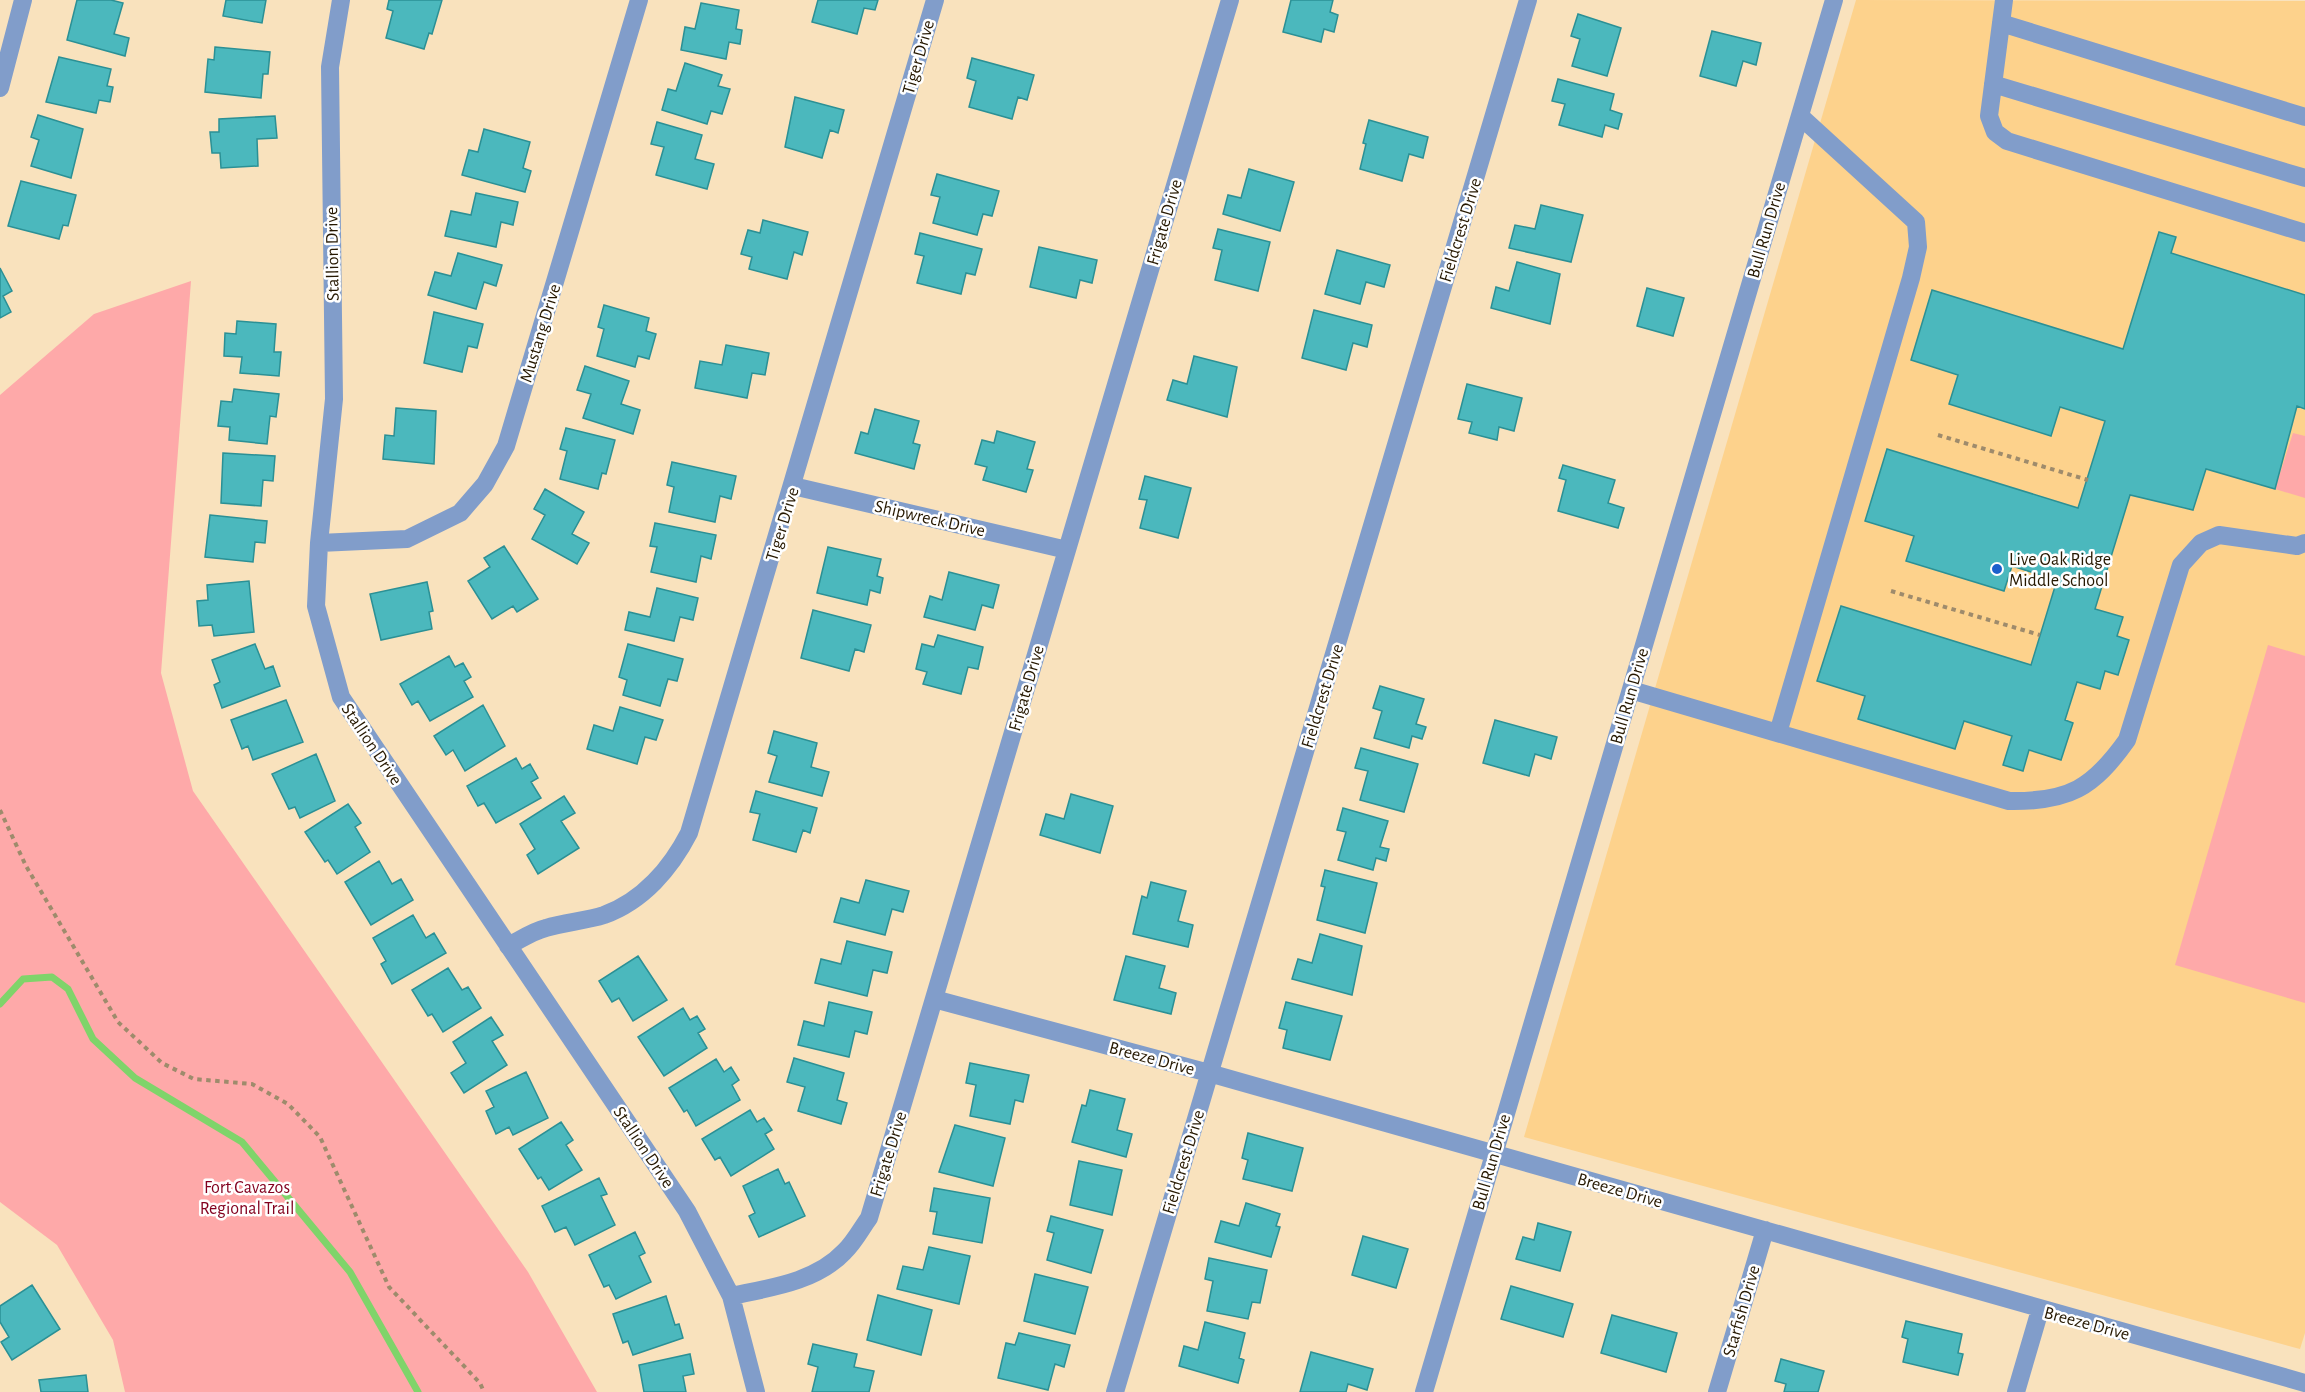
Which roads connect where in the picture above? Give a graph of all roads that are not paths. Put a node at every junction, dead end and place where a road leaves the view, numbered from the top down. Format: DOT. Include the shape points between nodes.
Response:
graph roads {
  1 [pos="23,0"];
  2 [pos="341,0"];
  3 [pos="639,0"];
  4 [pos="935,0"];
  5 [pos="1230,0"];
  6 [pos="1528,0"];
  7 [pos="1834,0"];
  8 [pos="2004,0"];
  9 [pos="2001,23"];
  10 [pos="1993,84"];
  11 [pos="0,88"];
  12 [pos="1800,116"];
  13 [pos="2305,117"];
  14 [pos="2305,178"];
  15 [pos="2305,233"];
  16 [pos="793,486"];
  17 [pos="319,543"];
  18 [pos="2305,543"];
  19 [pos="1067,550"];
  20 [pos="1631,690"];
  21 [pos="1778,733"];
  22 [pos="508,946"];
  23 [pos="934,999"];
  24 [pos="1209,1073"];
  25 [pos="1494,1154"];
  26 [pos="1765,1230"];
  27 [pos="731,1296"];
  28 [pos="2040,1310"];
  29 [pos="2305,1383"];
  30 [pos="756,1392"];
  31 [pos="1115,1392"];
  32 [pos="1424,1392"];
  33 [pos="1717,1392"];
  34 [pos="2016,1392"];
  1 -- 11 [label="street"];
  2 -- 17 [label="street, Stallion Drive" via="330,67 334,399"];
  3 -- 17 [label="street, Mustang Drive" via="506,446 485,484 460,513 407,539"];
  4 -- 16 [label="street, Tiger Drive"];
  5 -- 19 [label="street, Frigate Drive"];
  6 -- 24 [label="street, Fieldcrest Drive"];
  7 -- 12 [label="street, Bull Run Drive"];
  8 -- 9 [label="street"];
  9 -- 10 [label="street"];
  9 -- 13 [label="street"];
  10 -- 14 [label="street"];
  10 -- 15 [label="street" via="1989,116 1995,132 2007,141"];
  12 -- 20 [label="street, Bull Run Drive"];
  12 -- 21 [label="street" via="1916,222 1918,247"];
  16 -- 19 [label="street, Shipwreck Drive"];
  16 -- 22 [label="street, Tiger Drive" via="689,833 678,855 661,877 606,914 544,928"];
  17 -- 22 [label="street, Stallion Drive" via="316,606 341,697"];
  18 -- 21 [label="street" via="2297,546 2219,535 2201,543 2181,565 2127,740 2089,784 2053,799 2009,801"];
  19 -- 23 [label="street, Frigate Drive"];
  20 -- 21 [label="street"];
  20 -- 25 [label="street, Bull Run Drive"];
  22 -- 27 [label="street, Stallion Drive" via="687,1211"];
  23 -- 24 [label="street, Breeze Drive"];
  23 -- 27 [label="street, Frigate Drive" via="869,1218 844,1253 819,1271 783,1285"];
  24 -- 25 [label="street, Breeze Drive"];
  24 -- 31 [label="street, Fieldcrest Drive"];
  25 -- 26 [label="street, Breeze Drive"];
  25 -- 32 [label="street, Bull Run Drive"];
  26 -- 28 [label="street, Breeze Drive"];
  26 -- 33 [label="street, Starfish Drive"];
  27 -- 30 [label="street, Stallion Drive"];
  28 -- 29 [label="street, Breeze Drive"];
  28 -- 34 [label="street"];
}
